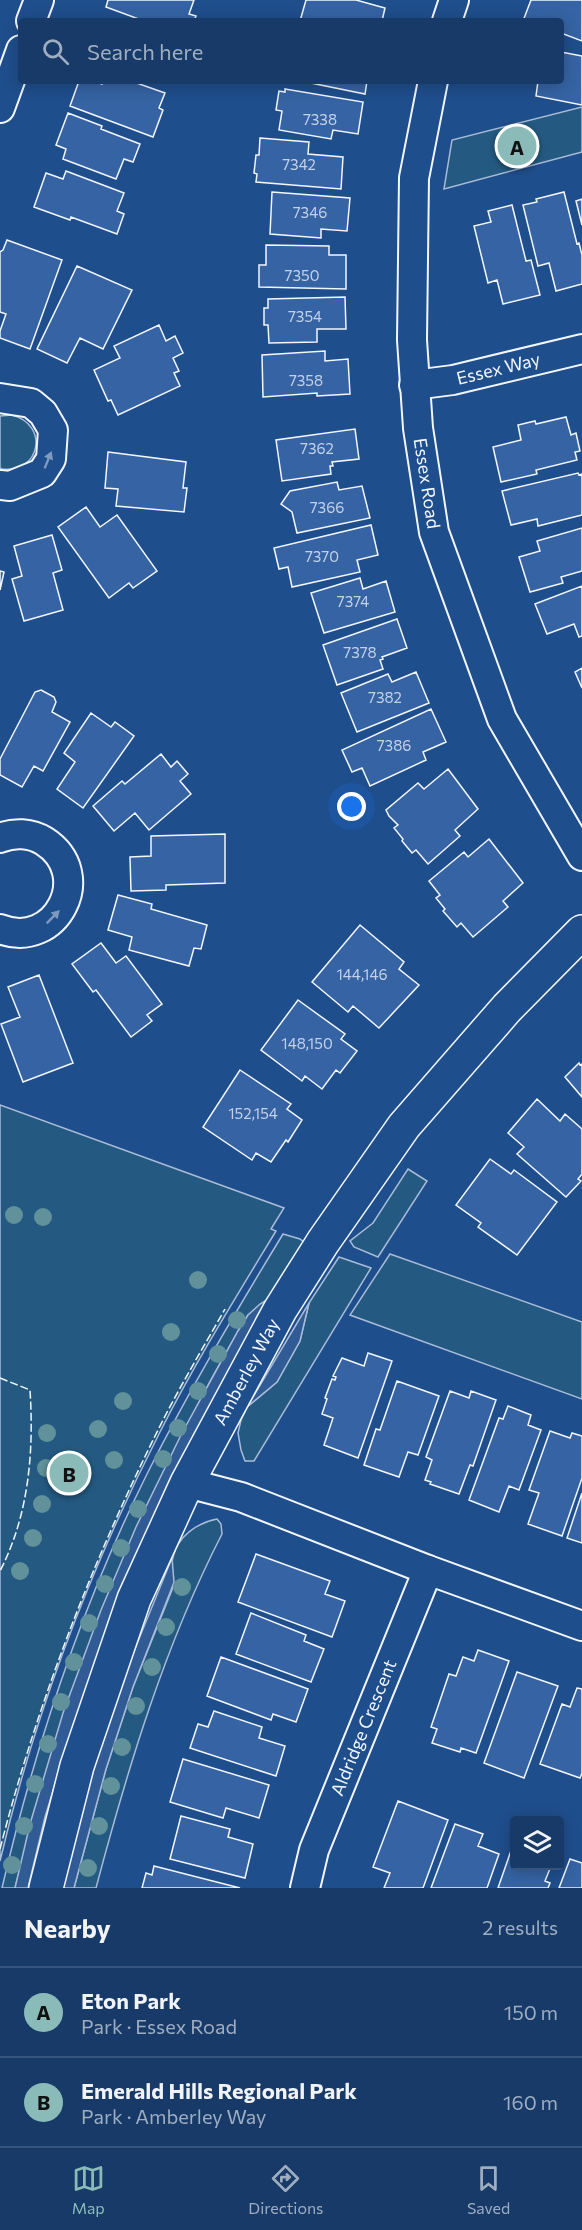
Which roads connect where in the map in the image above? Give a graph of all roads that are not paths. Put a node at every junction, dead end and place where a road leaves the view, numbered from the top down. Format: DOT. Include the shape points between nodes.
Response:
graph roads {
  1 [pos="39,0"];
  2 [pos="454,0"];
  3 [pos="33,18"];
  4 [pos="448,18"];
  5 [pos="18,58"];
  6 [pos="432,84"];
  7 [pos="0,108"];
  8 [pos="582,349"];
  9 [pos="414,385"];
  10 [pos="0,398"];
  11 [pos="0,485"];
  12 [pos="0,838"];
  13 [pos="582,856"];
  14 [pos="0,928"];
  15 [pos="582,932"];
  16 [pos="187,1483"];
  17 [pos="428,1570"];
  18 [pos="582,1626"];
  19 [pos="46,1888"];
  20 [pos="305,1888"];
  1 -- 3 [label="street"];
  2 -- 4 [label="street"];
  5 -- 7 [label="street"];
  6 -- 9 [label="street, Essex Road" via="414,178"];
  8 -- 9 [label="street, Essex Way" via="453,380"];
  9 -- 13 [label="street, Essex Road" via="434,532 502,719"];
  11 -- 10 [label="street, one-way" via="9,486 42,473 51,459 53,430 31,403"];
  14 -- 12 [label="street, one-way" via="25,933 41,928 55,918 69,889 68,873 52,846 39,837 23,834"];
  15 -- 16 [label="street, Amberley Way" via="507,1008 404,1126 280,1310"];
  16 -- 17 [label="street" via="241,1497"];
  16 -- 19 [label="street, Amberley Way" via="126,1621 77,1766"];
  17 -- 18 [label="street"];
  17 -- 20 [label="street, Aldridge Crescent" via="314,1850"];
}
